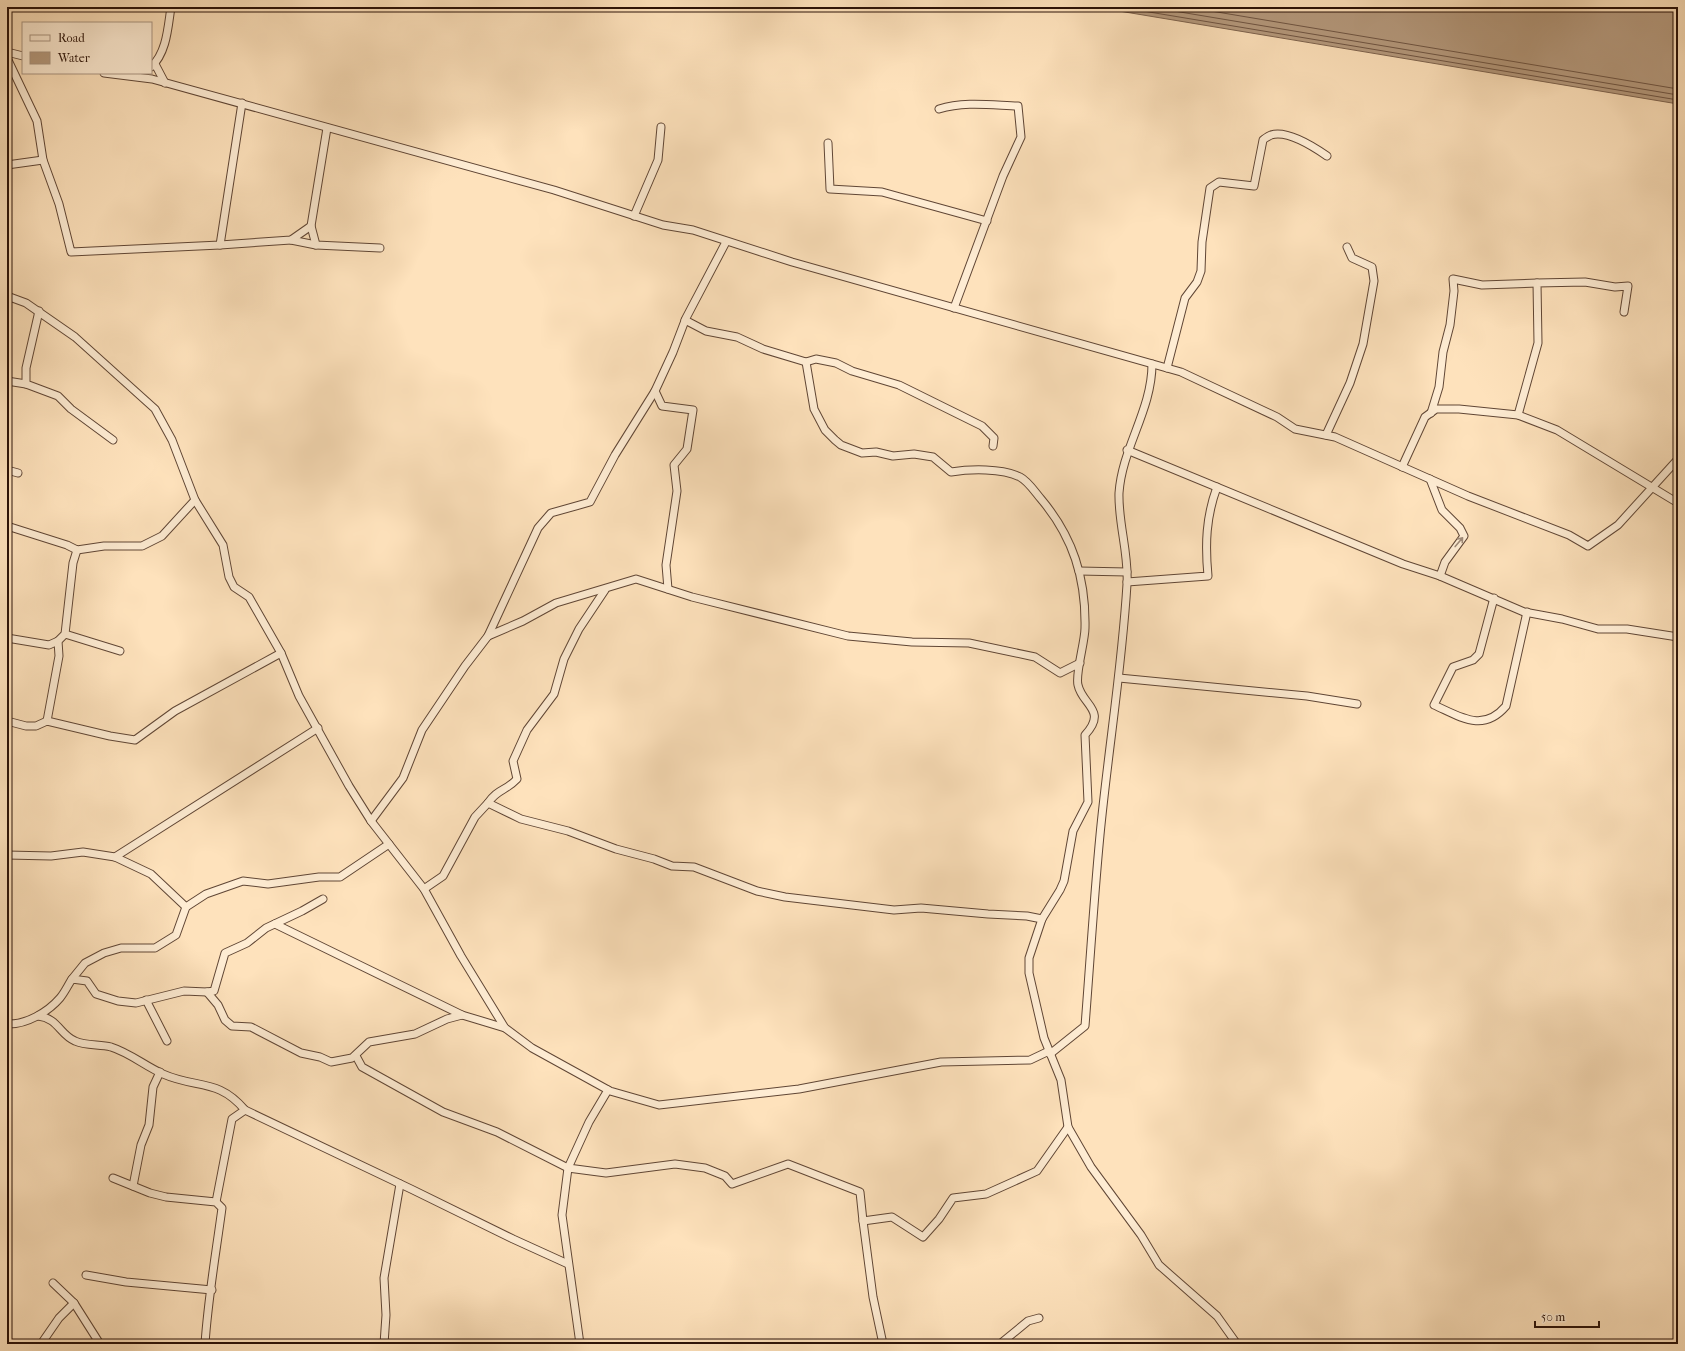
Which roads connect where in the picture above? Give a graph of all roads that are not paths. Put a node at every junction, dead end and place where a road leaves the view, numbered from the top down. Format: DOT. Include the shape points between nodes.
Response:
graph roads {
  1 [pos="171,7"];
  2 [pos="7,52"];
  3 [pos="22,56"];
  4 [pos="7,58"];
  5 [pos="153,65"];
  6 [pos="122,74"];
  7 [pos="141,75"];
  8 [pos="166,83"];
  9 [pos="242,103"];
  10 [pos="939,109"];
  11 [pos="661,127"];
  12 [pos="327,128"];
  13 [pos="828,143"];
  14 [pos="1327,156"];
  15 [pos="43,160"];
  16 [pos="7,164"];
  17 [pos="634,216"];
  18 [pos="987,221"];
  19 [pos="311,226"];
  20 [pos="291,240"];
  21 [pos="726,242"];
  22 [pos="220,245"];
  23 [pos="316,246"];
  24 [pos="1348,247"];
  25 [pos="380,248"];
  26 [pos="1537,283"];
  27 [pos="7,296"];
  28 [pos="954,308"];
  29 [pos="39,312"];
  30 [pos="1624,312"];
  31 [pos="685,320"];
  32 [pos="806,362"];
  33 [pos="1152,364"];
  34 [pos="1167,368"];
  35 [pos="7,381"];
  36 [pos="26,384"];
  37 [pos="654,391"];
  38 [pos="1431,413"];
  39 [pos="1518,415"];
  40 [pos="1326,435"];
  41 [pos="113,440"];
  42 [pos="993,446"];
  43 [pos="1127,450"];
  44 [pos="1678,459"];
  45 [pos="1402,467"];
  46 [pos="7,470"];
  47 [pos="18,473"];
  48 [pos="1430,479"];
  49 [pos="1216,487"];
  50 [pos="1653,488"];
  51 [pos="195,500"];
  52 [pos="1678,502"];
  53 [pos="7,526"];
  54 [pos="77,550"];
  55 [pos="1080,571"];
  56 [pos="1126,572"];
  57 [pos="1440,576"];
  58 [pos="1128,582"];
  59 [pos="668,589"];
  60 [pos="605,590"];
  61 [pos="1494,598"];
  62 [pos="1527,612"];
  63 [pos="65,634"];
  64 [pos="488,636"];
  65 [pos="1678,637"];
  66 [pos="7,638"];
  67 [pos="58,641"];
  68 [pos="120,651"];
  69 [pos="281,653"];
  70 [pos="1080,663"];
  71 [pos="1119,678"];
  72 [pos="1357,704"];
  73 [pos="7,721"];
  74 [pos="47,721"];
  75 [pos="318,728"];
  76 [pos="488,803"];
  77 [pos="371,821"];
  78 [pos="389,844"];
  79 [pos="7,855"];
  80 [pos="115,857"];
  81 [pos="424,889"];
  82 [pos="323,899"];
  83 [pos="186,906"];
  84 [pos="1042,919"];
  85 [pos="275,924"];
  86 [pos="72,979"];
  87 [pos="207,992"];
  88 [pos="146,1000"];
  89 [pos="462,1015"];
  90 [pos="38,1016"];
  91 [pos="7,1024"];
  92 [pos="505,1028"];
  93 [pos="167,1041"];
  94 [pos="1049,1052"];
  95 [pos="356,1056"];
  96 [pos="160,1072"];
  97 [pos="608,1090"];
  98 [pos="245,1110"];
  99 [pos="1068,1127"];
  100 [pos="568,1168"];
  101 [pos="113,1178"];
  102 [pos="400,1184"];
  103 [pos="133,1186"];
  104 [pos="216,1202"];
  105 [pos="863,1221"];
  106 [pos="568,1264"];
  107 [pos="86,1275"];
  108 [pos="53,1284"];
  109 [pos="212,1290"];
  110 [pos="74,1303"];
  111 [pos="1039,1318"];
  112 [pos="41,1344"];
  113 [pos="100,1344"];
  114 [pos="205,1344"];
  115 [pos="384,1344"];
  116 [pos="580,1344"];
  117 [pos="883,1344"];
  118 [pos="1000,1344"];
  119 [pos="1237,1344"];
  1 -- 5 [label="street" via="165,42"];
  2 -- 3 [label="street"];
  4 -- 15 [label="street" via="37,121"];
  5 -- 8 [label="street"];
  6 -- 7 [label="street"];
  7 -- 8 [label="street"];
  8 -- 9 [label="street"];
  9 -- 12 [label="street"];
  9 -- 22 [label="street"];
  10 -- 18 [label="street" via="964,104 1018,106 1021,137 1003,176"];
  11 -- 17 [label="street" via="658,160"];
  12 -- 17 [label="street" via="554,190"];
  12 -- 19 [label="street"];
  13 -- 18 [label="street" via="830,189 882,192"];
  14 -- 34 [label="street" via="1290,136 1272,135 1263,140 1254,186 1219,182 1210,188 1202,242 1201,271 1197,282 1185,298"];
  15 -- 16 [label="street"];
  15 -- 22 [label="street" via="59,204 71,252"];
  17 -- 21 [label="street" via="663,226 693,230"];
  18 -- 28 [label="street"];
  19 -- 20 [label="street"];
  19 -- 23 [label="street"];
  20 -- 22 [label="street"];
  20 -- 23 [label="street"];
  21 -- 28 [label="street"];
  21 -- 31 [label="street"];
  23 -- 25 [label="street"];
  24 -- 40 [label="street" via="1352,258 1372,267 1374,281 1361,350 1350,383"];
  26 -- 30 [label="street" via="1585,282 1615,287 1628,286"];
  26 -- 38 [label="street" via="1482,284 1453,279 1450,325 1443,352 1439,387"];
  26 -- 39 [label="street" via="1538,343"];
  27 -- 29 [label="street"];
  28 -- 33 [label="street"];
  29 -- 36 [label="street" via="26,368"];
  29 -- 51 [label="street" via="75,337 155,410 172,440"];
  31 -- 32 [label="street" via="706,331 737,337 763,349"];
  31 -- 37 [label="street"];
  32 -- 42 [label="street" via="816,359 836,363 900,386 982,426 994,438"];
  32 -- 55 [label="street" via="814,409 825,430 835,440 862,452 933,457 951,472 977,469 1020,477 1034,489 1055,517 1072,548"];
  33 -- 34 [label="street"];
  33 -- 43 [label="street" via="1152,382 1138,426"];
  34 -- 40 [label="street" via="1232,395 1277,417 1295,429"];
  35 -- 36 [label="street"];
  36 -- 41 [label="street" via="58,396 71,409"];
  37 -- 59 [label="street" via="662,406 693,410 687,449 674,465 677,491 666,565"];
  37 -- 64 [label="street" via="590,502 551,513 538,528"];
  38 -- 39 [label="street" via="1436,409 1458,409"];
  38 -- 45 [label="street" via="1424,418"];
  39 -- 50 [label="street" via="1557,430"];
  40 -- 45 [label="street" via="1335,436"];
  43 -- 49 [label="street"];
  43 -- 56 [label="street" via="1119,494"];
  44 -- 50 [label="street"];
  45 -- 48 [label="street"];
  46 -- 47 [label="street"];
  48 -- 50 [label="street" via="1569,535 1588,546 1618,525"];
  57 -- 48 [label="street, one-way" via="1445,562 1464,536 1460,528 1442,510"];
  49 -- 57 [label="street" via="1403,564"];
  49 -- 58 [label="street" via="1205,536 1208,576"];
  50 -- 52 [label="street"];
  51 -- 54 [label="street" via="168,531 149,544"];
  51 -- 69 [label="street" via="223,545 234,587 249,597"];
  53 -- 54 [label="street"];
  54 -- 63 [label="street" via="73,563"];
  55 -- 56 [label="street"];
  55 -- 70 [label="street" via="1085,607"];
  56 -- 58 [label="street"];
  57 -- 61 [label="street"];
  58 -- 71 [label="street"];
  59 -- 60 [label="street" via="636,579"];
  59 -- 70 [label="street" via="692,598 848,636 912,642 969,643 1035,656 1060,674"];
  60 -- 64 [label="street" via="556,603 524,621"];
  60 -- 76 [label="street" via="579,629 564,659 554,694 527,730 513,761 516,779 510,786 494,794"];
  61 -- 62 [label="street"];
  61 -- 62 [label="street" via="1479,654 1473,660 1453,667 1434,705 1482,722 1498,716 1506,706"];
  62 -- 65 [label="street" via="1562,618 1598,629 1627,629"];
  63 -- 67 [label="street"];
  63 -- 68 [label="street"];
  64 -- 77 [label="street" via="422,730 403,778"];
  66 -- 67 [label="street" via="49,645"];
  67 -- 74 [label="street" via="59,656"];
  69 -- 74 [label="street" via="175,711 135,740"];
  69 -- 75 [label="street" via="299,696"];
  70 -- 84 [label="street" via="1078,685 1094,713 1092,726 1085,735 1088,802 1073,831 1060,890"];
  71 -- 72 [label="street" via="1307,696"];
  71 -- 94 [label="street" via="1100,835 1085,1026"];
  73 -- 74 [label="street" via="26,726 36,726"];
  75 -- 77 [label="street"];
  75 -- 80 [label="street"];
  76 -- 81 [label="street" via="475,817 443,876"];
  76 -- 84 [label="street" via="521,819 568,831 672,866 694,867 757,891 894,910 921,908"];
  77 -- 78 [label="street"];
  78 -- 81 [label="street"];
  78 -- 83 [label="street" via="340,877 319,877 268,884 243,881 206,894"];
  79 -- 80 [label="street" via="52,856 83,852"];
  80 -- 83 [label="street" via="151,874"];
  81 -- 92 [label="street"];
  82 -- 85 [label="street"];
  83 -- 86 [label="street" via="176,935 155,948 121,948 104,953 85,962"];
  84 -- 94 [label="street" via="1032,946 1029,972"];
  85 -- 87 [label="street" via="247,943 225,953 214,991"];
  85 -- 89 [label="street"];
  86 -- 88 [label="street" via="87,981 96,994 118,1001 136,1003"];
  86 -- 90 [label="street" via="60,998"];
  87 -- 88 [label="street" via="184,991"];
  87 -- 95 [label="street" via="218,1005 225,1020 232,1026 251,1028 301,1053 331,1062"];
  88 -- 93 [label="street"];
  89 -- 92 [label="street"];
  89 -- 95 [label="street" via="415,1034 369,1042"];
  90 -- 91 [label="street"];
  90 -- 96 [label="street" via="51,1019 75,1041 119,1050"];
  92 -- 97 [label="street" via="532,1048"];
  94 -- 97 [label="street" via="1030,1060 941,1062 799,1089 659,1105"];
  94 -- 99 [label="street" via="1061,1080"];
  95 -- 100 [label="street" via="362,1067 443,1112 497,1132"];
  96 -- 98 [label="street" via="173,1078 221,1089"];
  96 -- 103 [label="street" via="153,1087 149,1125 141,1145"];
  97 -- 100 [label="street" via="589,1122"];
  98 -- 102 [label="street"];
  98 -- 104 [label="street" via="232,1119"];
  99 -- 105 [label="street" via="1037,1171 986,1194 953,1198 923,1237 892,1218"];
  99 -- 119 [label="street" via="1091,1167 1141,1235 1159,1265 1218,1316"];
  100 -- 105 [label="street" via="606,1173 675,1164 705,1168 725,1176 732,1184 788,1164 860,1192"];
  100 -- 106 [label="street" via="562,1216"];
  101 -- 103 [label="street"];
  102 -- 106 [label="street"];
  102 -- 115 [label="street" via="384,1278"];
  103 -- 104 [label="street" via="166,1197"];
  104 -- 109 [label="street" via="222,1208"];
  105 -- 117 [label="street" via="873,1297"];
  106 -- 116 [label="street"];
  107 -- 109 [label="street" via="126,1282"];
  108 -- 110 [label="street"];
  109 -- 114 [label="street"];
  110 -- 112 [label="street" via="59,1318"];
  110 -- 113 [label="street"];
  111 -- 118 [label="street" via="1028,1321"];
}
